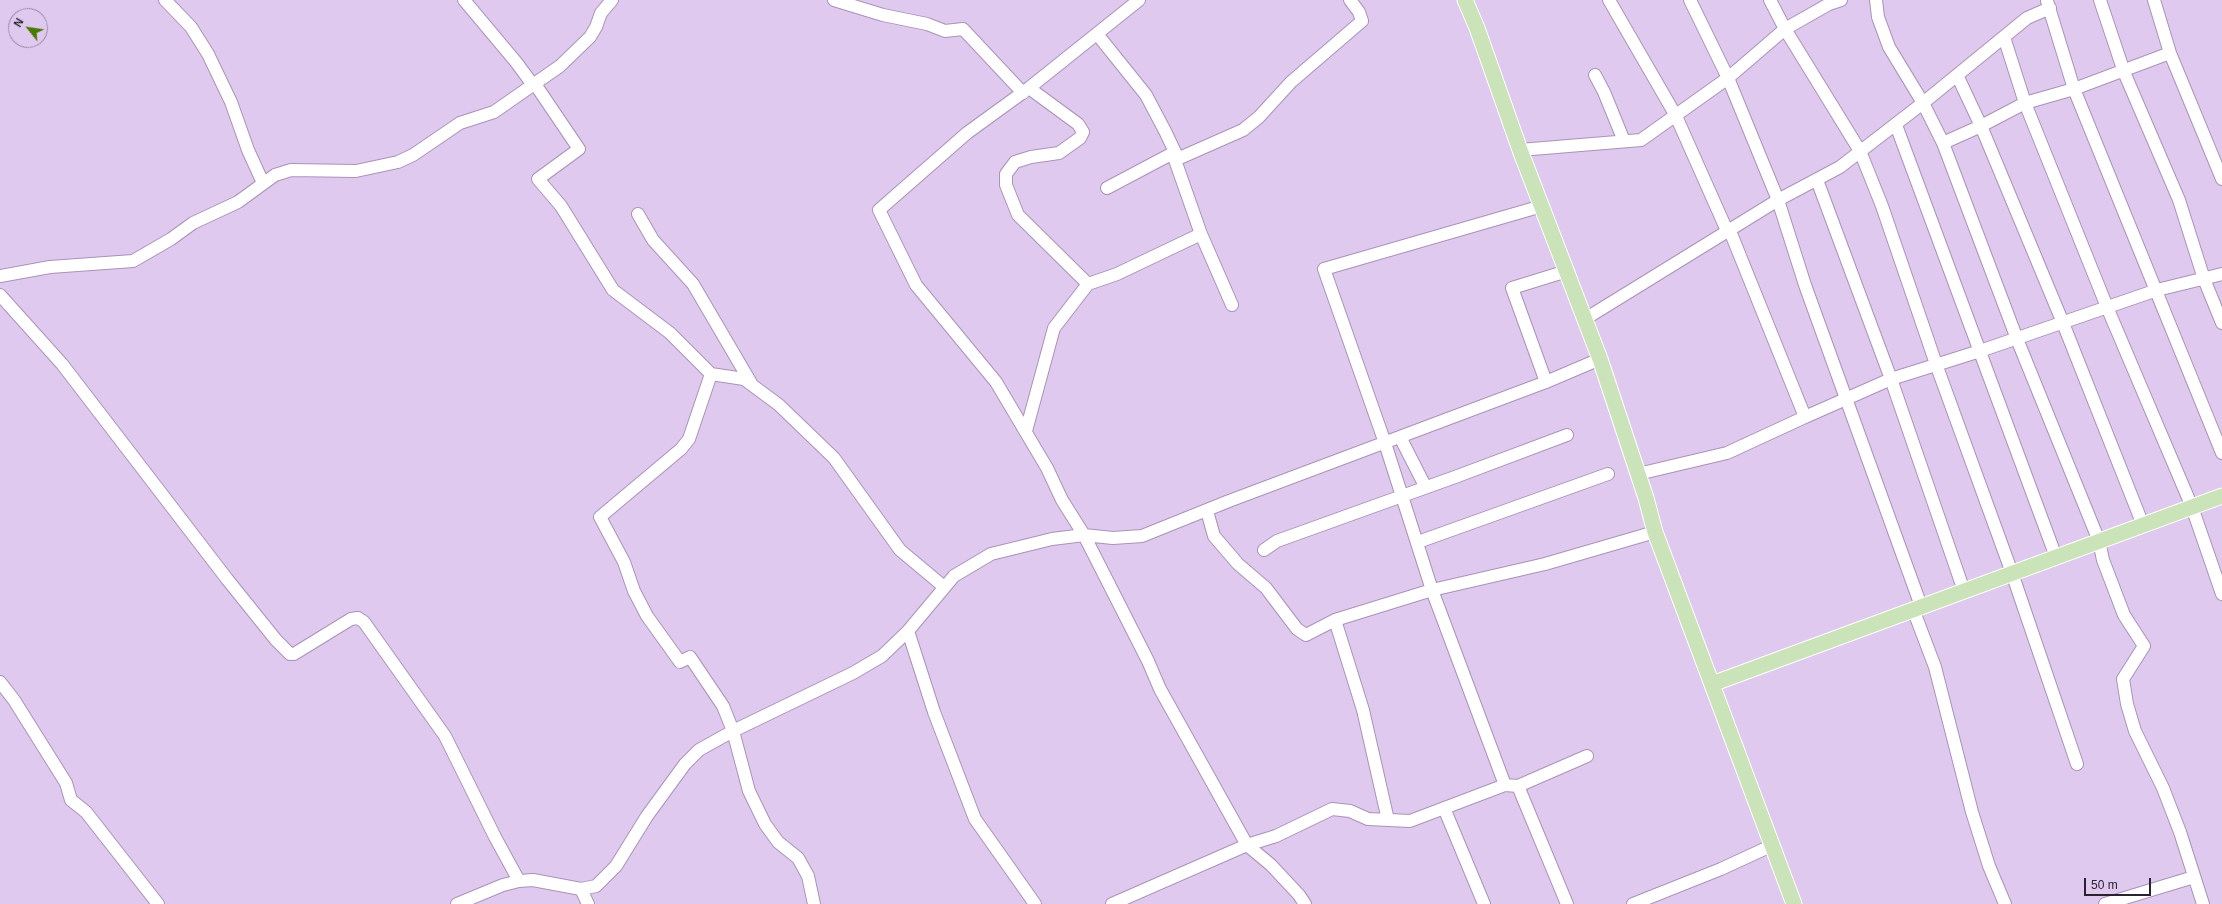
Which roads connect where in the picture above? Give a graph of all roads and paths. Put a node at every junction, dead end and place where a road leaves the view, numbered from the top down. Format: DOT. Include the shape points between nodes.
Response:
graph roads {
  1 [pos="165,0"];
  2 [pos="464,0"];
  3 [pos="612,0"];
  4 [pos="834,0"];
  5 [pos="1139,0"];
  6 [pos="1350,0"];
  7 [pos="1464,0"];
  8 [pos="1609,0"];
  9 [pos="1690,0"];
  10 [pos="1770,0"];
  11 [pos="1841,0"];
  12 [pos="1876,0"];
  13 [pos="2100,0"];
  14 [pos="2154,0"];
  15 [pos="2048,4"];
  16 [pos="1785,30"];
  17 [pos="1096,34"];
  18 [pos="2004,37"];
  19 [pos="2170,53"];
  20 [pos="2124,72"];
  21 [pos="1595,75"];
  22 [pos="1957,75"];
  23 [pos="1728,78"];
  24 [pos="534,84"];
  25 [pos="2074,89"];
  26 [pos="1026,90"];
  27 [pos="1923,103"];
  28 [pos="2025,103"];
  29 [pos="1676,116"];
  30 [pos="1896,125"];
  31 [pos="1981,126"];
  32 [pos="1624,141"];
  33 [pos="1943,142"];
  34 [pos="1520,150"];
  35 [pos="1860,151"];
  36 [pos="1175,156"];
  37 [pos="2222,179"];
  38 [pos="1817,180"];
  39 [pos="263,183"];
  40 [pos="1107,188"];
  41 [pos="1778,200"];
  42 [pos="1542,206"];
  43 [pos="638,214"];
  44 [pos="1729,232"];
  45 [pos="1201,234"];
  46 [pos="1567,271"];
  47 [pos="2222,274"];
  48 [pos="0,276"];
  49 [pos="2204,279"];
  50 [pos="1088,284"];
  51 [pos="2157,290"];
  52 [pos="0,295"];
  53 [pos="1232,305"];
  54 [pos="2107,307"];
  55 [pos="1585,320"];
  56 [pos="2063,323"];
  57 [pos="2222,323"];
  58 [pos="2017,339"];
  59 [pos="1980,352"];
  60 [pos="1600,359"];
  61 [pos="1936,364"];
  62 [pos="711,374"];
  63 [pos="1891,379"];
  64 [pos="1546,382"];
  65 [pos="751,383"];
  66 [pos="1847,397"];
  67 [pos="1805,416"];
  68 [pos="1026,431"];
  69 [pos="1567,435"];
  70 [pos="1400,438"];
  71 [pos="1385,443"];
  72 [pos="2222,453"];
  73 [pos="1608,474"];
  74 [pos="1638,474"];
  75 [pos="1423,482"];
  76 [pos="1403,496"];
  77 [pos="2222,496"];
  78 [pos="2192,507"];
  79 [pos="1207,511"];
  80 [pos="2143,525"];
  81 [pos="1655,532"];
  82 [pos="1084,535"];
  83 [pos="2099,541"];
  84 [pos="1418,542"];
  85 [pos="1264,550"];
  86 [pos="2056,557"];
  87 [pos="2012,573"];
  88 [pos="943,586"];
  89 [pos="1432,590"];
  90 [pos="1964,591"];
  91 [pos="2222,594"];
  92 [pos="1917,608"];
  93 [pos="1335,620"];
  94 [pos="908,631"];
  95 [pos="0,682"];
  96 [pos="1712,684"];
  97 [pos="733,731"];
  98 [pos="1587,756"];
  99 [pos="2077,764"];
  100 [pos="1505,785"];
  101 [pos="1518,786"];
  102 [pos="1444,808"];
  103 [pos="1388,820"];
  104 [pos="1247,845"];
  105 [pos="1773,845"];
  106 [pos="2194,877"];
  107 [pos="519,881"];
  108 [pos="581,889"];
  109 [pos="158,904"];
  110 [pos="457,904"];
  111 [pos="588,904"];
  112 [pos="814,904"];
  113 [pos="1035,904"];
  114 [pos="1112,904"];
  115 [pos="1305,904"];
  116 [pos="1484,904"];
  117 [pos="1567,904"];
  118 [pos="1633,904"];
  119 [pos="1794,904"];
  120 [pos="2005,904"];
  121 [pos="2105,904"];
  122 [pos="2203,904"];
  1 -- 39 [label="street" via="190,27 208,54 231,102"];
  2 -- 24 [label="street"];
  3 -- 24 [label="street" via="601,13 590,37 560,66"];
  4 -- 26 [label="street" via="945,31 963,29"];
  5 -- 17 [label="street"];
  6 -- 36 [label="street" via="1362,21 1291,82 1259,117 1243,130"];
  7 -- 34 [label="main road" via="1477,28"];
  8 -- 29 [label="street"];
  9 -- 23 [label="street"];
  10 -- 16 [label="street"];
  11 -- 16 [label="street" via="1829,4"];
  12 -- 27 [label="street" via="1878,17 1889,47"];
  13 -- 20 [label="street"];
  14 -- 19 [label="street"];
  15 -- 18 [label="street"];
  15 -- 25 [label="street"];
  16 -- 23 [label="street"];
  16 -- 35 [label="street"];
  17 -- 26 [label="street"];
  17 -- 36 [label="street" via="1146,95"];
  18 -- 22 [label="street"];
  18 -- 28 [label="street"];
  19 -- 20 [label="street"];
  19 -- 37 [label="street"];
  20 -- 25 [label="street"];
  20 -- 49 [label="street" via="2178,200"];
  21 -- 32 [label="street"];
  22 -- 27 [label="street"];
  22 -- 31 [label="street"];
  23 -- 29 [label="street"];
  23 -- 41 [label="street"];
  24 -- 39 [label="street" via="494,112 460,123 413,155 398,162 356,171 291,170 275,175"];
  24 -- 62 [label="street" via="579,149 538,179 561,206 613,290 670,333"];
  25 -- 28 [label="street"];
  25 -- 51 [label="street"];
  26 -- 50 [label="street" via="1078,124 1083,132 1080,138 1058,153 1015,162 1006,174 1006,185 1018,215"];
  26 -- 68 [label="street" via="968,133 879,210 916,285 996,382"];
  27 -- 30 [label="street"];
  27 -- 33 [label="street"];
  28 -- 31 [label="street"];
  28 -- 54 [label="street"];
  29 -- 32 [label="street" via="1641,140"];
  29 -- 44 [label="street"];
  30 -- 35 [label="street"];
  30 -- 59 [label="street"];
  31 -- 33 [label="street"];
  31 -- 56 [label="street"];
  32 -- 34 [label="street"];
  33 -- 58 [label="street"];
  34 -- 42 [label="main road"];
  35 -- 38 [label="street" via="1840,167"];
  35 -- 61 [label="street" via="1882,206"];
  36 -- 40 [label="street"];
  36 -- 45 [label="street"];
  38 -- 41 [label="street"];
  38 -- 63 [label="street"];
  39 -- 48 [label="street" via="238,202 193,223 134,261 50,267"];
  41 -- 44 [label="street"];
  41 -- 66 [label="street" via="1805,285"];
  42 -- 46 [label="main road"];
  42 -- 71 [label="street" via="1324,269"];
  43 -- 65 [label="street" via="653,240 693,284"];
  44 -- 55 [label="street"];
  44 -- 67 [label="street"];
  45 -- 50 [label="street" via="1117,274"];
  45 -- 53 [label="street"];
  46 -- 55 [label="main road"];
  46 -- 64 [label="street" via="1512,288"];
  47 -- 49 [label="street"];
  49 -- 51 [label="street"];
  49 -- 57 [label="street"];
  50 -- 68 [label="street" via="1054,328"];
  51 -- 54 [label="street"];
  51 -- 72 [label="street"];
  52 -- 107 [label="street" via="62,364 227,579 290,654 351,619 358,618 364,622 445,736"];
  54 -- 56 [label="street"];
  54 -- 78 [label="street"];
  55 -- 60 [label="main road"];
  56 -- 58 [label="street"];
  56 -- 80 [label="street"];
  58 -- 59 [label="street"];
  58 -- 83 [label="street"];
  59 -- 61 [label="street"];
  59 -- 86 [label="street"];
  60 -- 64 [label="street"];
  60 -- 74 [label="main road"];
  61 -- 63 [label="street"];
  61 -- 87 [label="street"];
  62 -- 65 [label="street" via="731,376"];
  62 -- 97 [label="street" via="689,439 682,448 600,517 624,562 634,591 647,616 680,662 690,657 722,706"];
  63 -- 66 [label="street"];
  63 -- 90 [label="street"];
  64 -- 70 [label="street"];
  65 -- 88 [label="street" via="780,405 826,448 900,550"];
  66 -- 67 [label="street"];
  66 -- 92 [label="street"];
  67 -- 74 [label="street" via="1727,453"];
  68 -- 82 [label="street" via="1062,500"];
  69 -- 76 [label="street"];
  70 -- 71 [label="street"];
  70 -- 75 [label="street"];
  71 -- 76 [label="street"];
  71 -- 79 [label="street"];
  73 -- 84 [label="street"];
  74 -- 81 [label="main road"];
  76 -- 84 [label="street"];
  76 -- 85 [label="street" via="1277,541"];
  77 -- 78 [label="main road"];
  78 -- 80 [label="main road"];
  78 -- 91 [label="street"];
  79 -- 82 [label="street" via="1142,536 1113,538"];
  79 -- 93 [label="street" via="1214,536 1238,564 1266,588 1297,629 1306,635"];
  80 -- 83 [label="main road"];
  81 -- 89 [label="street" via="1545,564"];
  81 -- 96 [label="main road"];
  82 -- 88 [label="street" via="1052,539 990,554 960,572"];
  82 -- 104 [label="street" via="1160,689"];
  83 -- 86 [label="main road"];
  83 -- 106 [label="street" via="2103,560 2124,615 2144,646 2123,679 2127,704 2136,731 2163,788"];
  84 -- 89 [label="street"];
  86 -- 87 [label="main road"];
  87 -- 90 [label="main road"];
  87 -- 99 [label="street"];
  88 -- 94 [label="street"];
  89 -- 93 [label="street"];
  89 -- 100 [label="street"];
  90 -- 92 [label="main road"];
  92 -- 96 [label="main road"];
  92 -- 120 [label="street" via="1935,667 1972,812 1989,866"];
  93 -- 103 [label="street" via="1363,710"];
  94 -- 97 [label="street" via="882,656 853,673"];
  94 -- 113 [label="street" via="934,712 975,819"];
  95 -- 109 [label="street" via="60,772 71,800 86,812"];
  96 -- 105 [label="main road"];
  97 -- 108 [label="street" via="692,757 647,816 616,866 596,886"];
  97 -- 112 [label="street" via="750,791 778,842 798,858 808,876"];
  98 -- 101 [label="street"];
  100 -- 101 [label="street"];
  100 -- 102 [label="street"];
  101 -- 117 [label="street"];
  102 -- 103 [label="street" via="1410,821"];
  102 -- 116 [label="street"];
  103 -- 104 [label="street" via="1368,819 1350,811 1332,809 1276,836"];
  104 -- 114 [label="street"];
  104 -- 115 [label="street" via="1300,895"];
  105 -- 118 [label="street"];
  105 -- 119 [label="main road"];
  106 -- 121 [label="street"];
  106 -- 122 [label="street"];
  107 -- 108 [label="street" via="533,880"];
  107 -- 110 [label="street"];
  108 -- 111 [label="street"];
}
